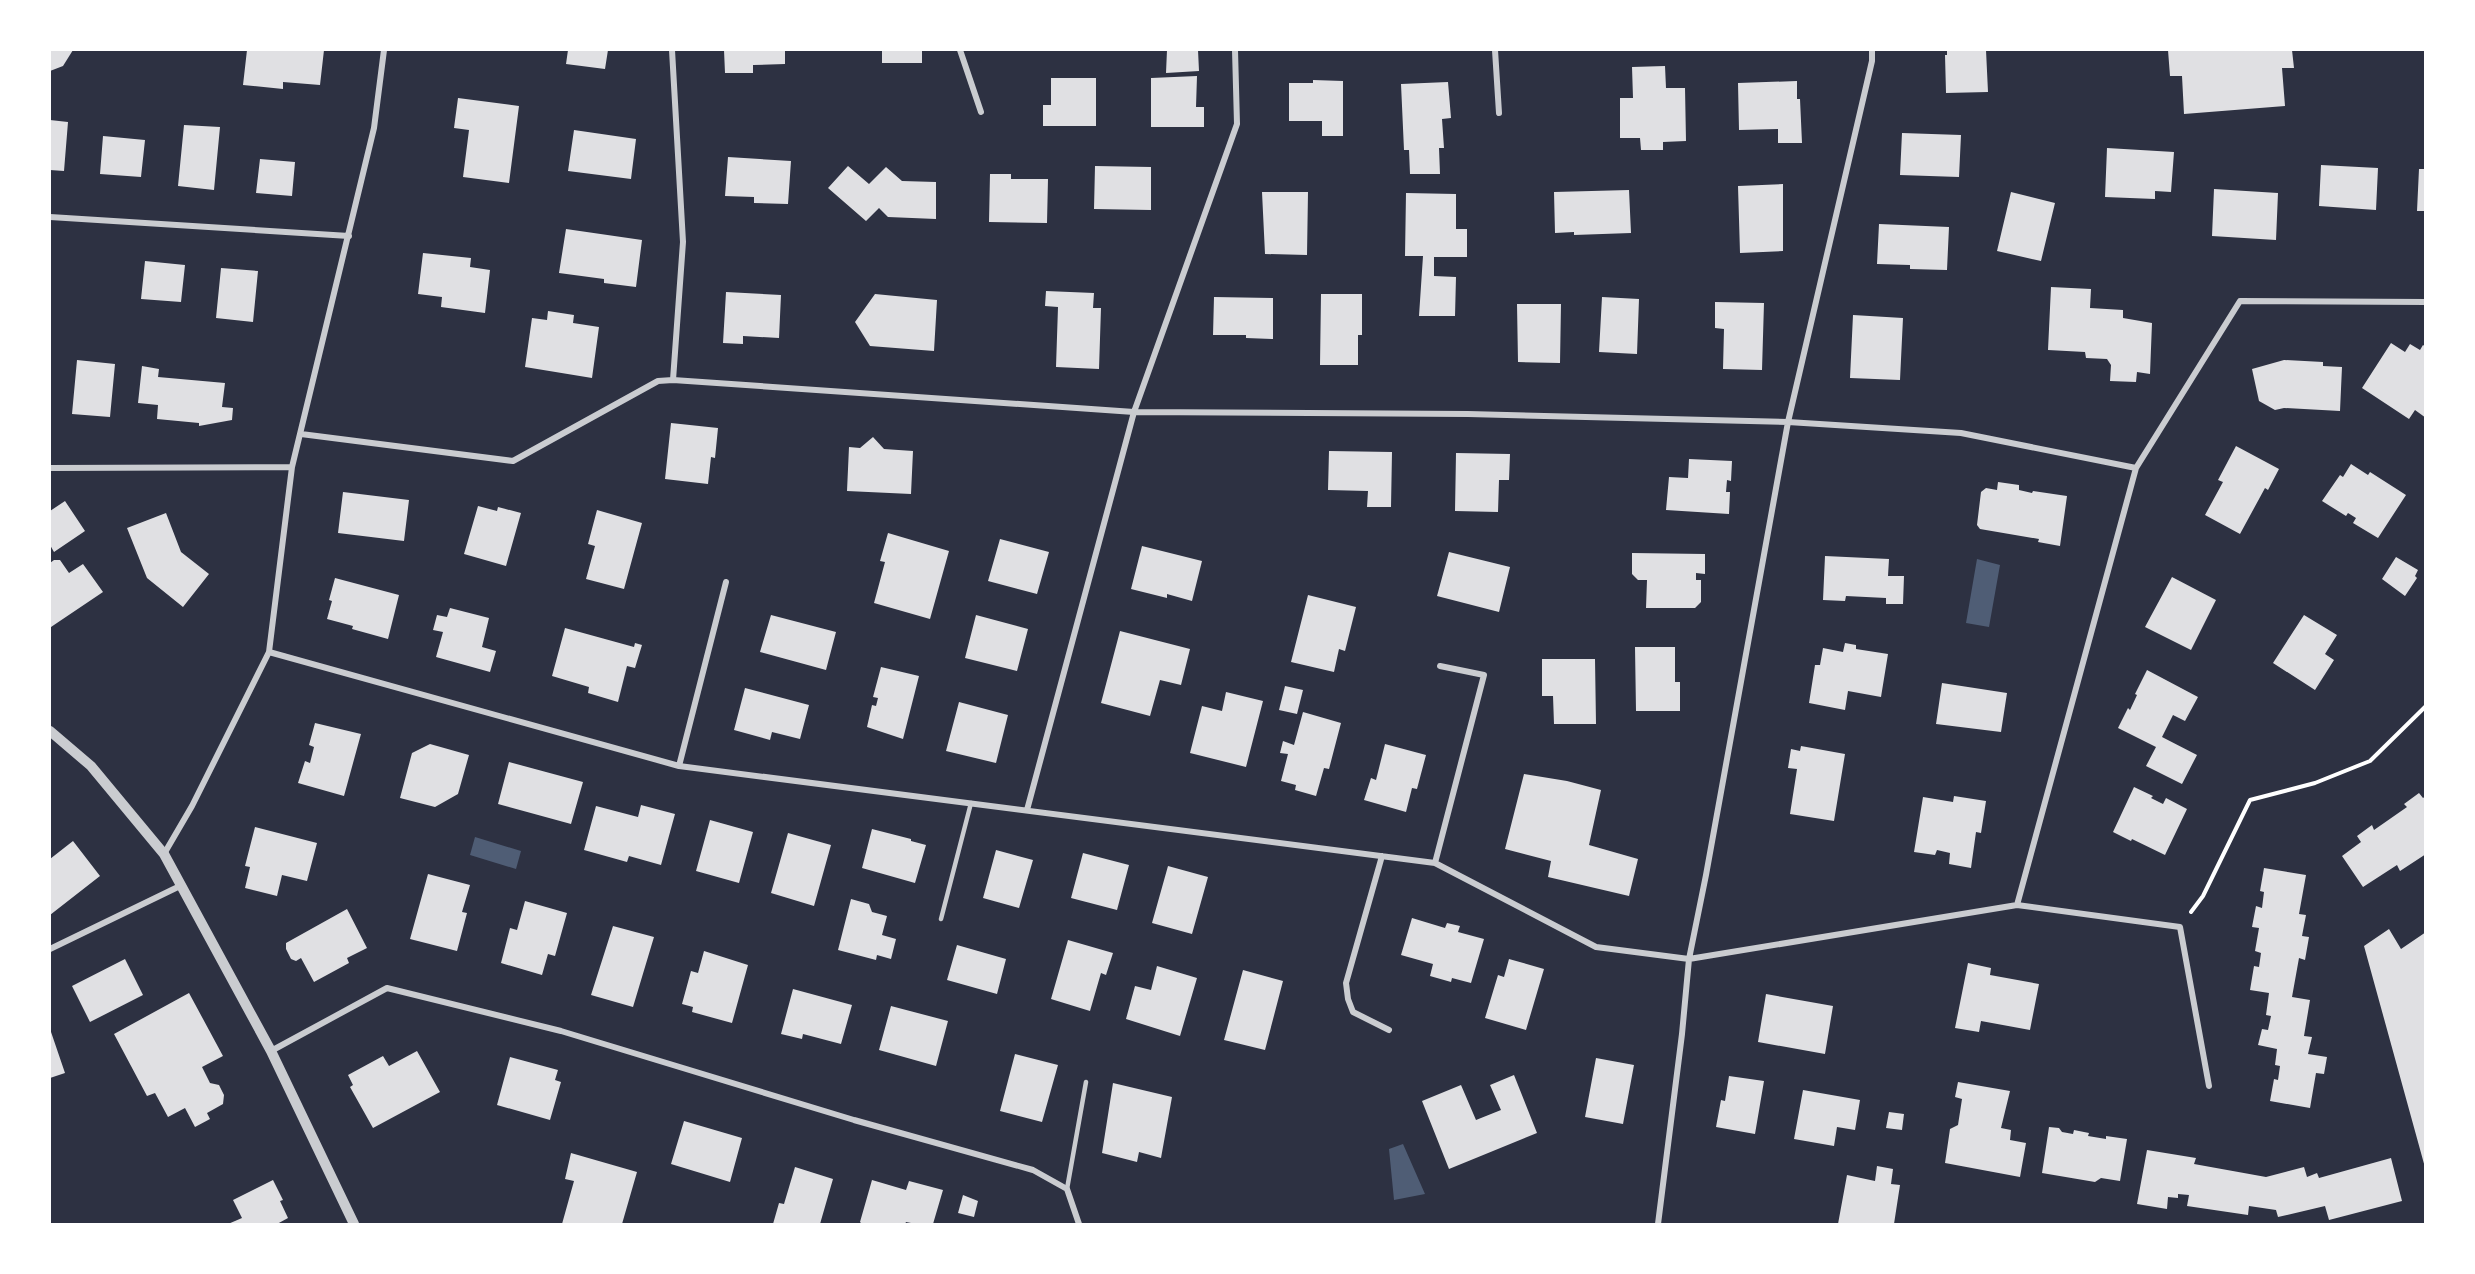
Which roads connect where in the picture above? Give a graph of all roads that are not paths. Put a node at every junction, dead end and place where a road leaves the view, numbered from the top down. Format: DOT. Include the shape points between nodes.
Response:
graph roads {
  1 [pos="384,50"];
  2 [pos="672,50"];
  3 [pos="960,50"];
  4 [pos="1235,50"];
  5 [pos="1495,50"];
  6 [pos="1872,50"];
  7 [pos="981,112"];
  8 [pos="1499,113"];
  9 [pos="50,217"];
  10 [pos="349,236"];
  11 [pos="2426,302"];
  12 [pos="673,380"];
  13 [pos="1134,412"];
  14 [pos="1788,422"];
  15 [pos="300,434"];
  16 [pos="292,467"];
  17 [pos="50,468"];
  18 [pos="2136,468"];
  19 [pos="726,582"];
  20 [pos="269,652"];
  21 [pos="1440,666"];
  22 [pos="50,731"];
  23 [pos="679,766"];
  24 [pos="971,803"];
  25 [pos="1027,810"];
  26 [pos="164,854"];
  27 [pos="1382,856"];
  28 [pos="1435,863"];
  29 [pos="180,886"];
  30 [pos="2017,905"];
  31 [pos="941,919"];
  32 [pos="50,949"];
  33 [pos="1689,960"];
  34 [pos="1389,1030"];
  35 [pos="271,1051"];
  36 [pos="1086,1082"];
  37 [pos="2209,1086"];
  38 [pos="1067,1189"];
  39 [pos="354,1224"];
  40 [pos="1079,1224"];
  41 [pos="1658,1224"];
  1 -- 10 [label="street" via="374,128"];
  2 -- 12 [label="street" via="682,242"];
  3 -- 7 [label="street"];
  4 -- 13 [label="street" via="1237,124"];
  5 -- 8 [label="street"];
  6 -- 14 [label="street"];
  9 -- 10 [label="street"];
  10 -- 15 [label="street"];
  11 -- 18 [label="street" via="2240,301"];
  12 -- 13 [label="street"];
  12 -- 15 [label="street" via="658,381 513,461"];
  13 -- 14 [label="street" via="1468,414"];
  13 -- 25 [label="street"];
  14 -- 18 [label="street" via="1961,433"];
  14 -- 33 [label="street"];
  15 -- 16 [label="street"];
  16 -- 17 [label="street"];
  16 -- 20 [label="street"];
  18 -- 30 [label="street"];
  19 -- 23 [label="street"];
  20 -- 23 [label="street"];
  20 -- 26 [label="street"];
  21 -- 28 [label="street" via="1484,675"];
  22 -- 26 [label="street" via="90,766"];
  23 -- 24 [label="street"];
  24 -- 25 [label="street"];
  24 -- 31 [label="lane"];
  25 -- 27 [label="street"];
  26 -- 29 [label="street"];
  27 -- 28 [label="street"];
  27 -- 34 [label="street" via="1346,983 1353,1012"];
  28 -- 33 [label="street" via="1596,947"];
  29 -- 32 [label="street"];
  29 -- 35 [label="street"];
  30 -- 33 [label="street"];
  30 -- 37 [label="street" via="2180,927"];
  33 -- 41 [label="street"];
  35 -- 38 [label="street" via="387,988 561,1032 1034,1170"];
  35 -- 39 [label="street"];
  36 -- 38 [label="lane"];
  38 -- 40 [label="street"];
}
